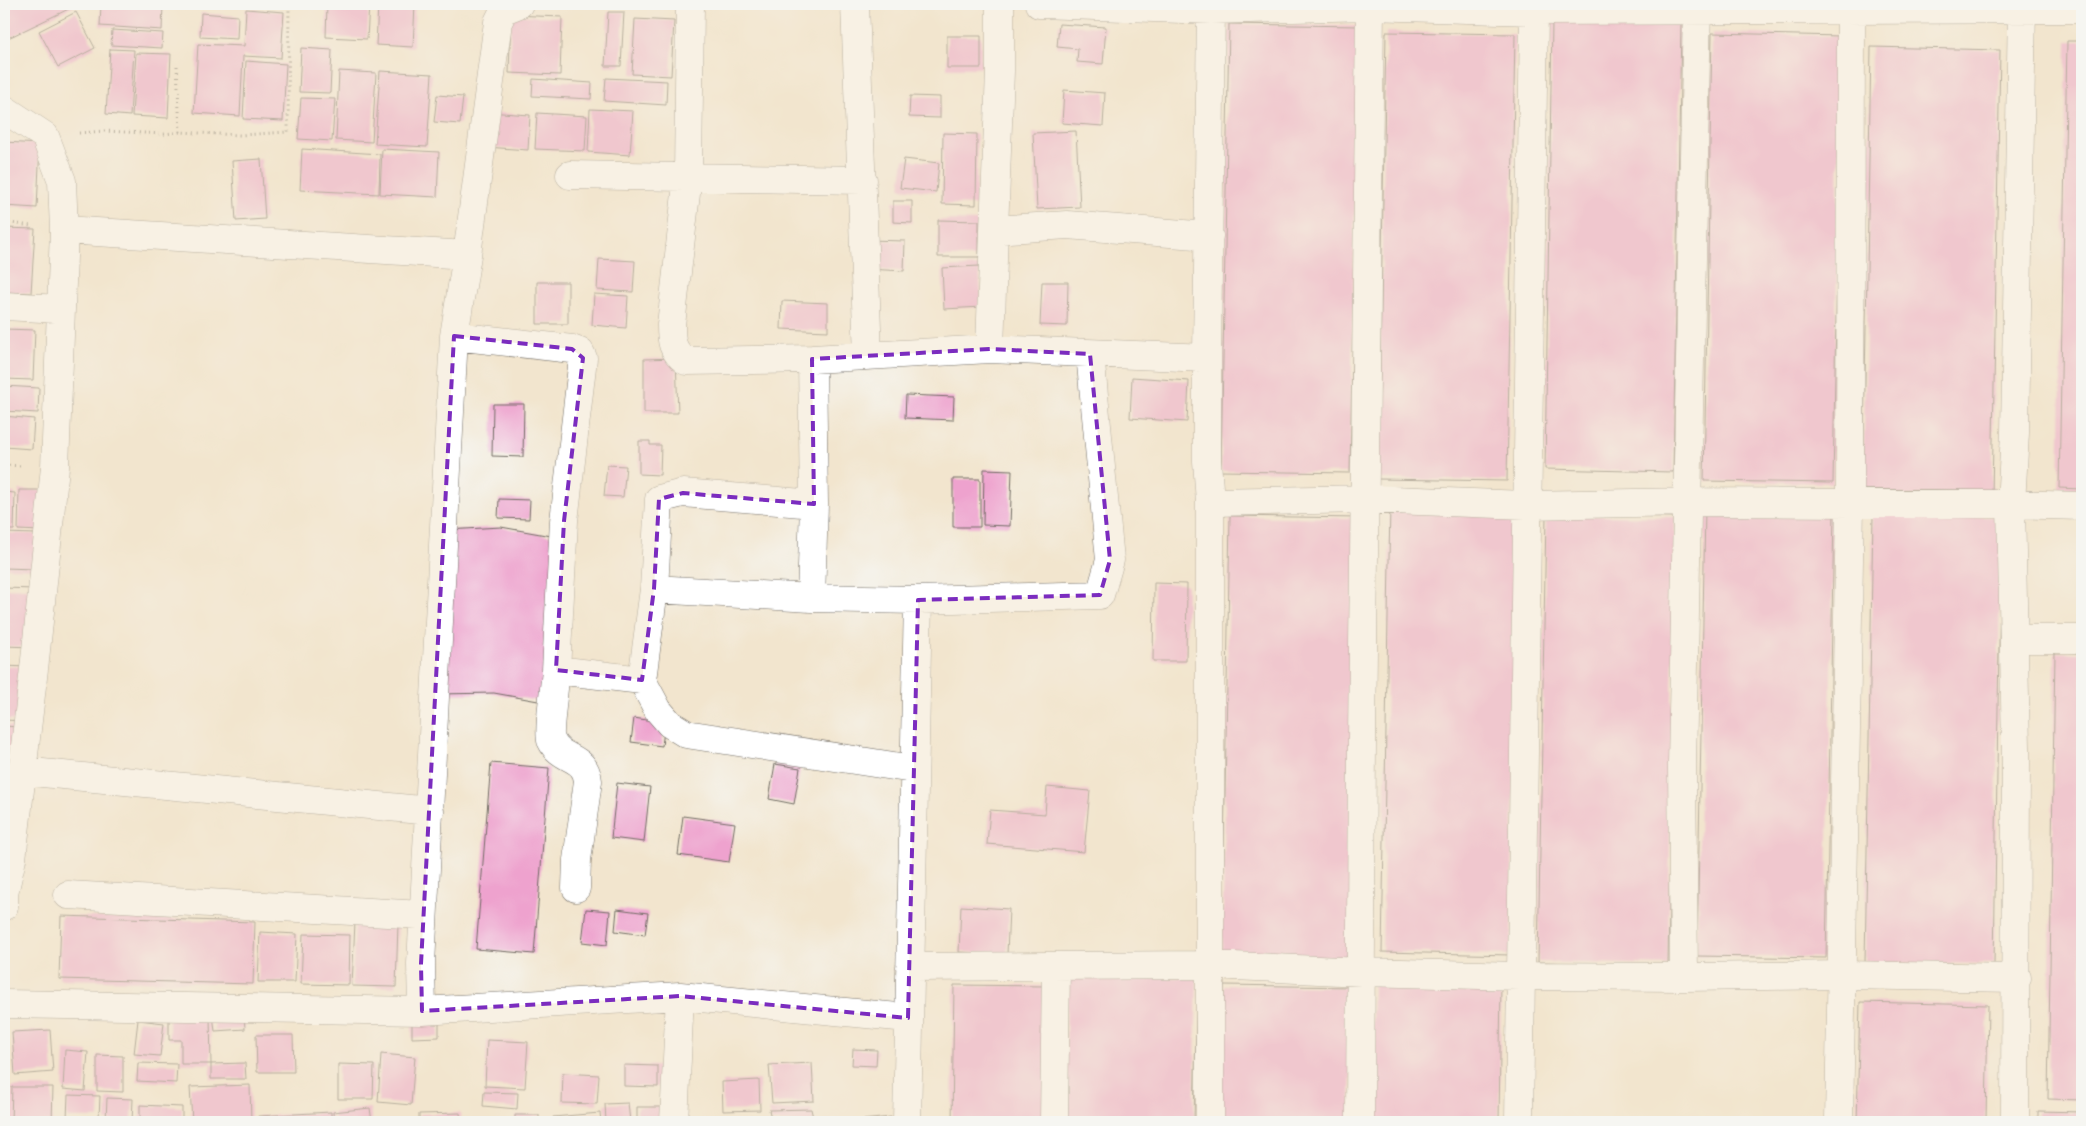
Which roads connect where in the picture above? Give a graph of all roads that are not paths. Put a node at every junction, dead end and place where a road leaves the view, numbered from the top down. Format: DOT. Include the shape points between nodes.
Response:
graph roads {
  1 [pos="519,4"];
  2 [pos="690,4"];
  3 [pos="855,4"];
  4 [pos="1000,4"];
  5 [pos="1038,4"];
  6 [pos="1370,6"];
  7 [pos="2022,6"];
  8 [pos="1211,7"];
  9 [pos="1697,7"];
  10 [pos="2082,9"];
  11 [pos="1851,10"];
  12 [pos="1534,11"];
  13 [pos="4,109"];
  14 [pos="570,175"];
  15 [pos="688,176"];
  16 [pos="862,180"];
  17 [pos="64,230"];
  18 [pos="994,230"];
  19 [pos="1209,236"];
  20 [pos="467,255"];
  21 [pos="4,306"];
  22 [pos="61,309"];
  23 [pos="454,336"];
  24 [pos="990,349"];
  25 [pos="1090,354"];
  26 [pos="868,356"];
  27 [pos="1207,358"];
  28 [pos="812,359"];
  29 [pos="1365,500"];
  30 [pos="1210,502"];
  31 [pos="1688,502"];
  32 [pos="814,504"];
  33 [pos="1850,504"];
  34 [pos="2011,504"];
  35 [pos="1526,505"];
  36 [pos="2082,506"];
  37 [pos="654,589"];
  38 [pos="811,598"];
  39 [pos="918,600"];
  40 [pos="2014,639"];
  41 [pos="2082,639"];
  42 [pos="556,670"];
  43 [pos="642,680"];
  44 [pos="913,769"];
  45 [pos="22,771"];
  46 [pos="430,811"];
  47 [pos="576,888"];
  48 [pos="68,895"];
  49 [pos="4,906"];
  50 [pos="424,915"];
  51 [pos="1211,965"];
  52 [pos="1056,966"];
  53 [pos="910,967"];
  54 [pos="1362,972"];
  55 [pos="1842,975"];
  56 [pos="1520,976"];
  57 [pos="1684,977"];
  58 [pos="2017,978"];
  59 [pos="680,996"];
  60 [pos="4,1004"];
  61 [pos="422,1011"];
  62 [pos="908,1018"];
  63 [pos="674,1122"];
  64 [pos="907,1122"];
  65 [pos="1054,1122"];
  66 [pos="1210,1122"];
  67 [pos="1360,1122"];
  68 [pos="1519,1122"];
  69 [pos="1839,1122"];
  70 [pos="2015,1122"];
  1 -- 20 [label="street" via="504,10 498,22"];
  2 -- 15 [label="street"];
  3 -- 16 [label="street"];
  4 -- 18 [label="street"];
  5 -- 8 [label="street"];
  6 -- 8 [label="street"];
  6 -- 12 [label="street"];
  6 -- 29 [label="street"];
  7 -- 10 [label="street"];
  7 -- 11 [label="street"];
  7 -- 34 [label="street"];
  8 -- 19 [label="street"];
  9 -- 11 [label="street"];
  9 -- 12 [label="street"];
  9 -- 31 [label="street"];
  11 -- 33 [label="street"];
  12 -- 35 [label="street"];
  13 -- 17 [label="street" via="45,136 62,181"];
  14 -- 15 [label="street"];
  15 -- 16 [label="street"];
  15 -- 28 [label="street" via="671,325 677,355 686,361"];
  16 -- 26 [label="street"];
  17 -- 20 [label="street"];
  17 -- 22 [label="street"];
  18 -- 19 [label="street" via="1067,225"];
  18 -- 24 [label="street"];
  19 -- 27 [label="street"];
  20 -- 23 [label="street"];
  21 -- 22 [label="street"];
  22 -- 45 [label="street" via="55,466"];
  23 -- 42 [label="street" via="572,349 580,352 583,358 564,520"];
  23 -- 46 [label="street"];
  24 -- 25 [label="street"];
  24 -- 26 [label="street"];
  25 -- 27 [label="street"];
  25 -- 39 [label="street" via="1110,560 1100,594"];
  26 -- 28 [label="street"];
  27 -- 30 [label="street"];
  28 -- 32 [label="street"];
  29 -- 30 [label="street"];
  29 -- 35 [label="street"];
  29 -- 54 [label="street"];
  30 -- 51 [label="street"];
  31 -- 33 [label="street"];
  31 -- 35 [label="street"];
  31 -- 57 [label="street" via="1682,765"];
  32 -- 37 [label="street" via="683,493 659,499"];
  32 -- 38 [label="street"];
  33 -- 34 [label="street"];
  33 -- 55 [label="street"];
  34 -- 36 [label="street"];
  34 -- 40 [label="street"];
  35 -- 56 [label="street"];
  37 -- 38 [label="street"];
  37 -- 43 [label="street"];
  38 -- 39 [label="street"];
  39 -- 44 [label="street"];
  40 -- 41 [label="street"];
  40 -- 58 [label="street"];
  42 -- 43 [label="street"];
  42 -- 47 [label="street" via="550,739 558,752 579,762 587,771 588,781"];
  43 -- 44 [label="street" via="658,710 670,724 686,734"];
  44 -- 53 [label="street"];
  45 -- 46 [label="street"];
  45 -- 49 [label="street"];
  46 -- 50 [label="street"];
  48 -- 50 [label="street"];
  50 -- 61 [label="street"];
  51 -- 52 [label="street"];
  51 -- 54 [label="street"];
  51 -- 66 [label="street"];
  52 -- 53 [label="street"];
  52 -- 65 [label="street"];
  53 -- 62 [label="street"];
  54 -- 56 [label="street"];
  54 -- 67 [label="street"];
  55 -- 57 [label="street"];
  55 -- 58 [label="street"];
  55 -- 69 [label="street"];
  56 -- 57 [label="street"];
  56 -- 68 [label="street"];
  58 -- 70 [label="street"];
  59 -- 61 [label="street"];
  59 -- 62 [label="street"];
  59 -- 63 [label="street"];
  60 -- 61 [label="street"];
  62 -- 64 [label="street"];
}
